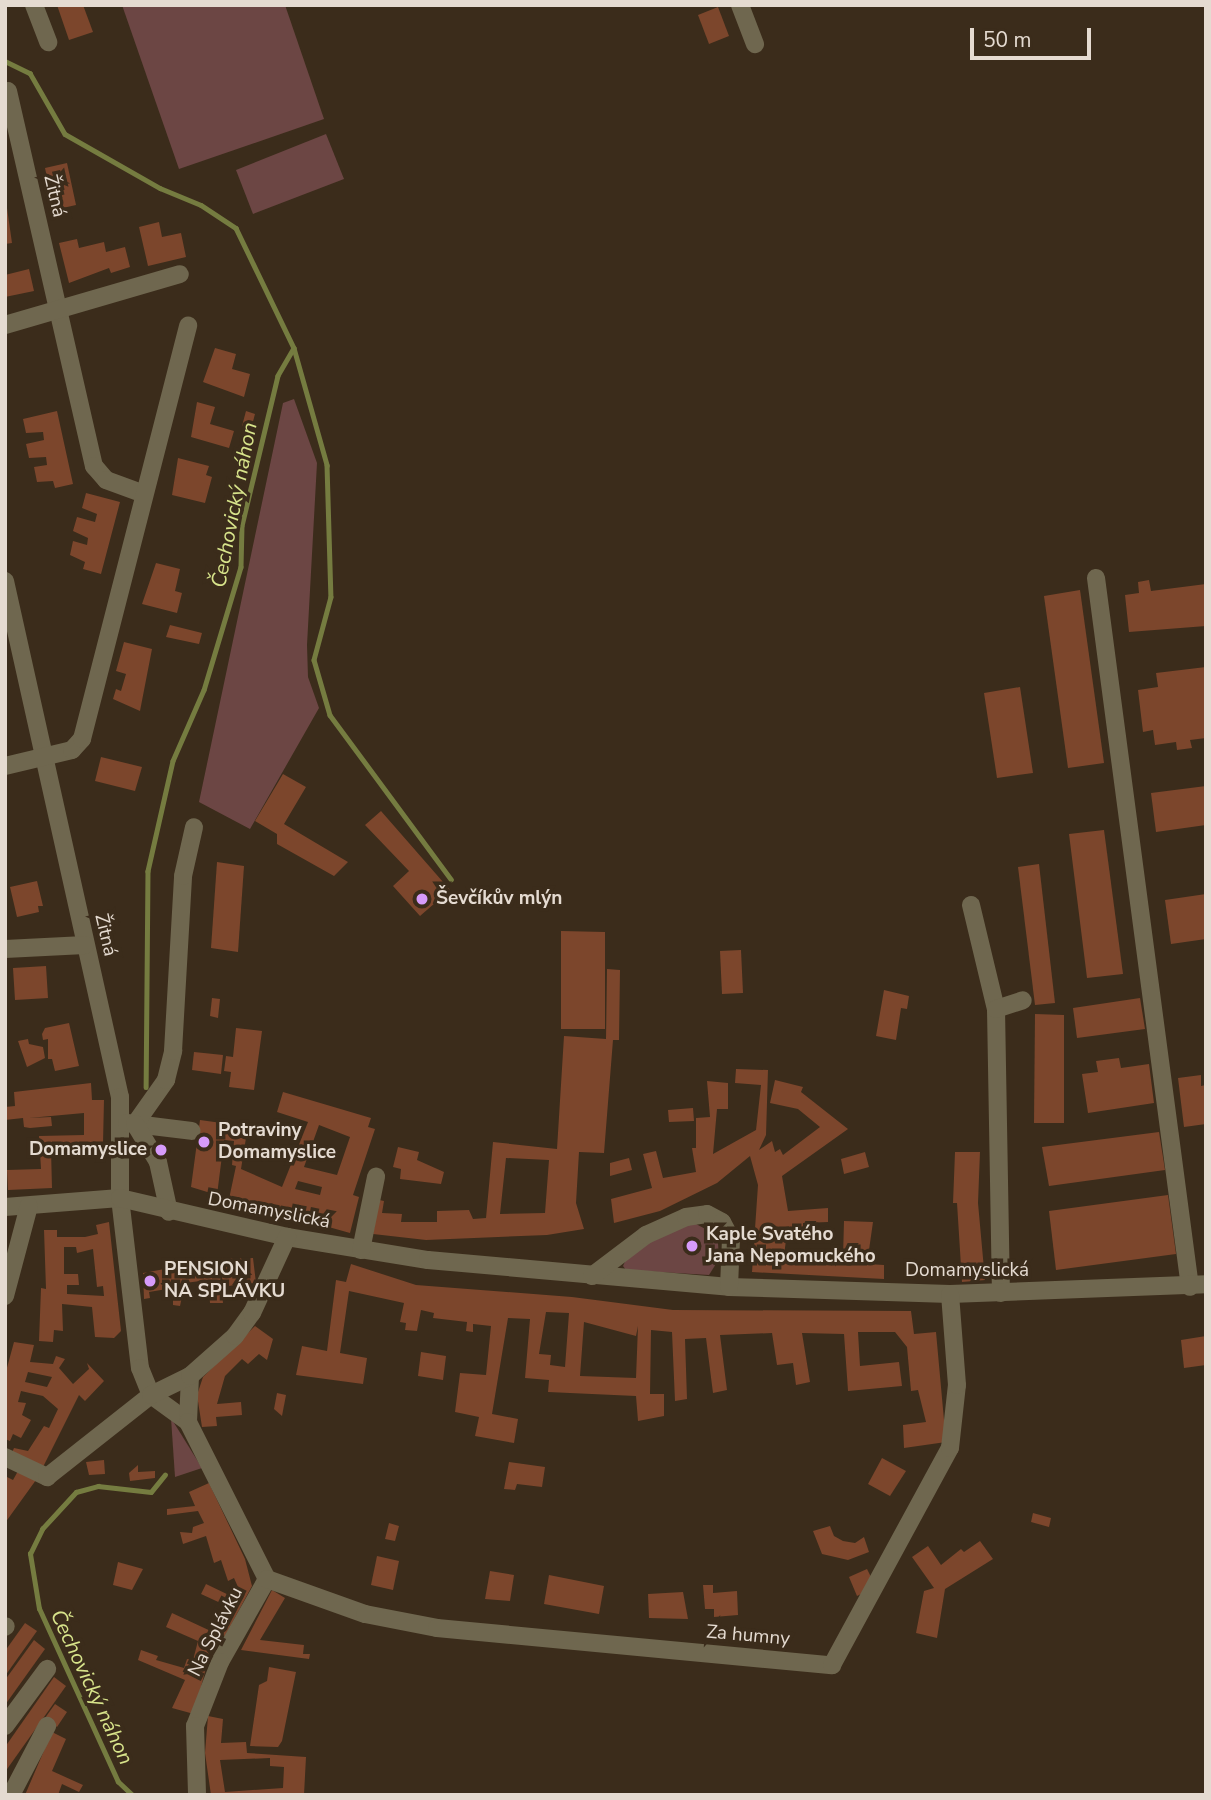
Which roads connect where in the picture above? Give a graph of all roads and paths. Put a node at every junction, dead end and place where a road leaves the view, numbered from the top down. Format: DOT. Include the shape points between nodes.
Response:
graph roads {
  1 [pos="34,5"];
  2 [pos="740,5"];
  3 [pos="48,43"];
  4 [pos="755,44"];
  5 [pos="8,91"];
  6 [pos="180,274"];
  7 [pos="60,311"];
  8 [pos="5,325"];
  9 [pos="188,326"];
  10 [pos="144,494"];
  11 [pos="1096,578"];
  12 [pos="5,581"];
  13 [pos="46,757"];
  14 [pos="5,766"];
  15 [pos="194,827"];
  16 [pos="971,905"];
  17 [pos="85,945"];
  18 [pos="5,949"];
  19 [pos="1023,1000"];
  20 [pos="996,1009"];
  21 [pos="128,1123"];
  22 [pos="192,1131"];
  23 [pos="376,1177"];
  24 [pos="120,1198"];
  25 [pos="29,1206"];
  26 [pos="5,1208"];
  27 [pos="169,1212"];
  28 [pos="287,1237"];
  29 [pos="361,1250"];
  30 [pos="592,1276"];
  31 [pos="1198,1285"];
  32 [pos="729,1287"];
  33 [pos="1001,1293"];
  34 [pos="950,1294"];
  35 [pos="5,1296"];
  36 [pos="190,1376"];
  37 [pos="151,1395"];
  38 [pos="188,1422"];
  39 [pos="5,1457"];
  40 [pos="267,1579"];
  41 [pos="47,1669"];
  42 [pos="5,1726"];
  43 [pos="47,1726"];
  44 [pos="11,1795"];
  45 [pos="197,1795"];
  1 -- 3 [label="street"];
  2 -- 4 [label="street"];
  5 -- 7 [label="street, Žitná"];
  6 -- 7 [label="street"];
  7 -- 8 [label="street"];
  7 -- 10 [label="street, Žitná" via="94,466 106,480"];
  9 -- 10 [label="street"];
  10 -- 13 [label="street" via="82,739 72,750"];
  11 -- 31 [label="street"];
  12 -- 13 [label="street, Žitná"];
  13 -- 14 [label="street"];
  13 -- 17 [label="street, Žitná"];
  15 -- 21 [label="street" via="183,876 173,1051 166,1080"];
  16 -- 20 [label="street"];
  17 -- 18 [label="street"];
  17 -- 21 [label="street, Žitná"];
  19 -- 20 [label="street"];
  20 -- 33 [label="street"];
  21 -- 22 [label="street"];
  21 -- 24 [label="street, Žitná"];
  21 -- 27 [label="street, Žitná" via="152,1151 164,1178"];
  23 -- 29 [label="street"];
  24 -- 25 [label="street, Domamyslická"];
  24 -- 27 [label="street, Domamyslická"];
  24 -- 37 [label="street" via="140,1368"];
  25 -- 26 [label="street, Domamyslická"];
  25 -- 35 [label="street"];
  27 -- 28 [label="street, Domamyslická"];
  28 -- 29 [label="street, Domamyslická"];
  28 -- 36 [label="street" via="252,1313 235,1336"];
  29 -- 30 [label="street, Domamyslická"];
  30 -- 32 [label="street, Domamyslická"];
  30 -- 32 [label="street" via="646,1235 686,1217 707,1214 722,1223 731,1238"];
  31 -- 33 [label="street, Domamyslická"];
  32 -- 34 [label="street, Domamyslická"];
  33 -- 34 [label="street, Domamyslická"];
  34 -- 40 [label="street, Za humny" via="957,1385 956,1429 950,1448 832,1665 437,1628 365,1614"];
  36 -- 37 [label="street"];
  36 -- 38 [label="street, Na Splávku"];
  37 -- 38 [label="street, Na Splávku"];
  37 -- 39 [label="street" via="47,1477"];
  38 -- 40 [label="street, Na Splávku"];
  40 -- 45 [label="street, Na Splávku" via="220,1662 195,1726"];
  41 -- 42 [label="street"];
  43 -- 44 [label="street"];
}
